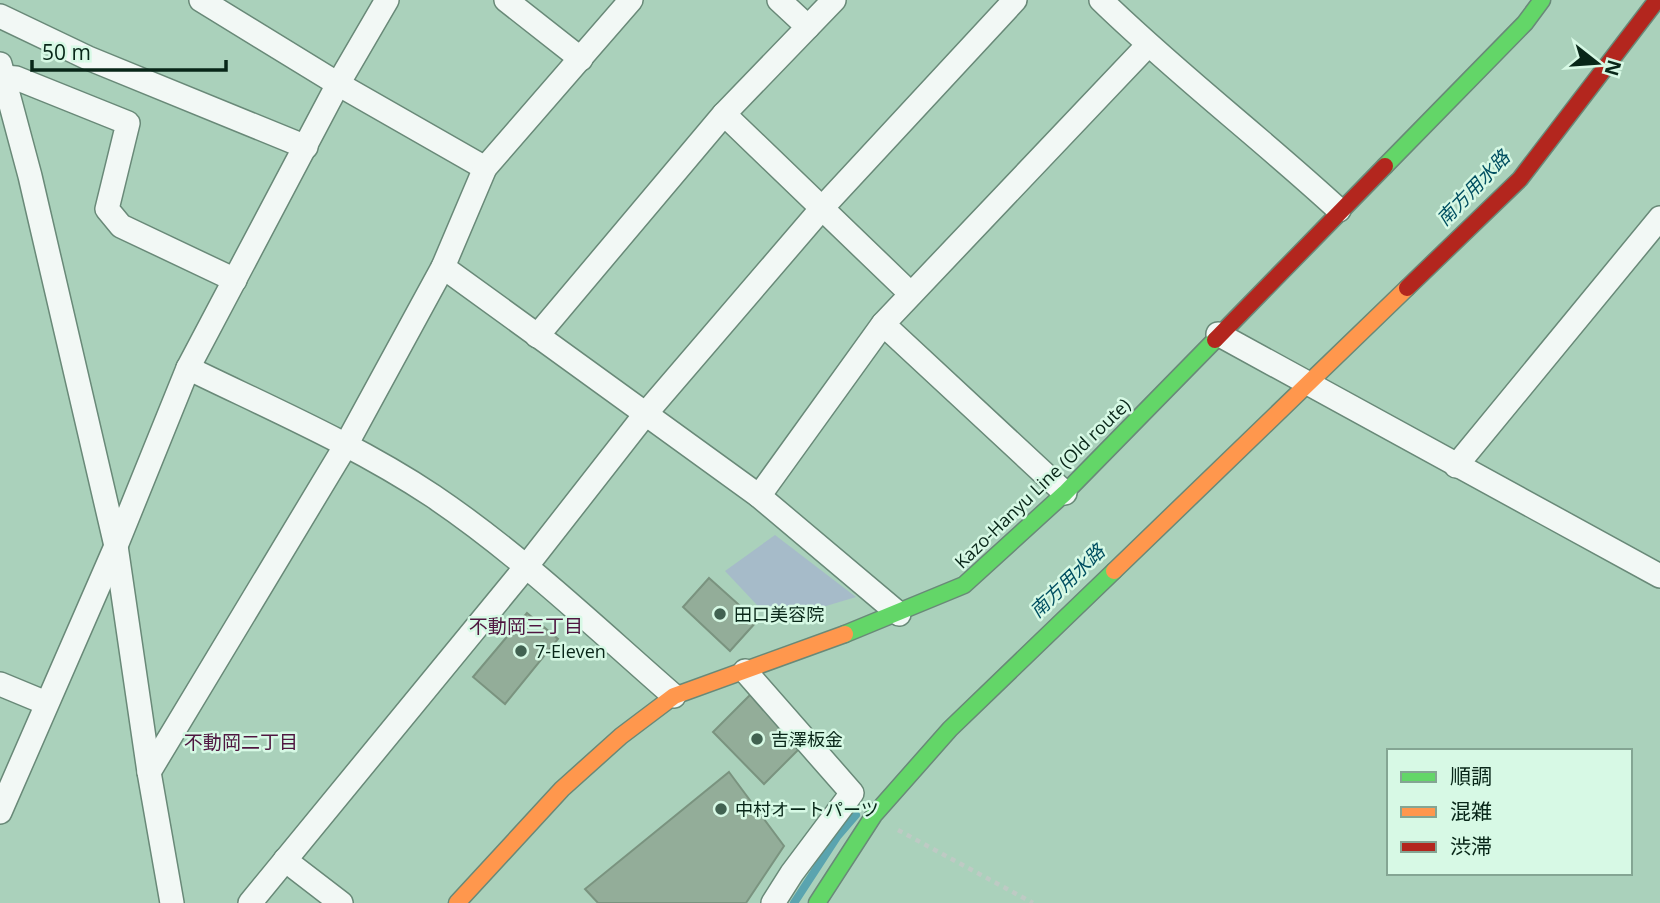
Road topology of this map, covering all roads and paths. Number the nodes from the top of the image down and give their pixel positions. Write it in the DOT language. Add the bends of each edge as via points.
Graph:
graph roads {
  1 [pos="387,0"];
  2 [pos="506,0"];
  3 [pos="631,0"];
  4 [pos="779,0"];
  5 [pos="834,0"];
  6 [pos="1015,0"];
  7 [pos="1101,0"];
  8 [pos="1542,0"];
  9 [pos="1657,0"];
  10 [pos="214,3"];
  11 [pos="0,16"];
  12 [pos="808,27"];
  13 [pos="1147,46"];
  14 [pos="581,59"];
  15 [pos="2,71"];
  16 [pos="338,84"];
  17 [pos="724,114"];
  18 [pos="306,147"];
  19 [pos="485,168"];
  20 [pos="823,207"];
  21 [pos="1339,210"];
  22 [pos="1660,218"];
  23 [pos="443,267"];
  24 [pos="235,279"];
  25 [pos="911,294"];
  26 [pos="883,324"];
  27 [pos="1218,334"];
  28 [pos="537,336"];
  29 [pos="188,368"];
  30 [pos="1302,380"];
  31 [pos="647,412"];
  32 [pos="346,445"];
  33 [pos="1456,466"];
  34 [pos="1065,493"];
  35 [pos="759,496"];
  36 [pos="116,546"];
  37 [pos="525,568"];
  38 [pos="1660,576"];
  39 [pos="899,614"];
  40 [pos="745,671"];
  41 [pos="0,684"];
  42 [pos="674,696"];
  43 [pos="46,703"];
  44 [pos="149,772"];
  45 [pos="0,812"];
  46 [pos="874,816"];
  47 [pos="285,860"];
  48 [pos="173,903"];
  49 [pos="250,903"];
  50 [pos="341,903"];
  51 [pos="457,903"];
  52 [pos="773,903"];
  53 [pos="817,903"];
  54 [pos="1033,903"];
  1 -- 16 [label="street"];
  2 -- 14 [label="street"];
  3 -- 14 [label="street"];
  4 -- 12 [label="street"];
  5 -- 12 [label="street"];
  6 -- 20 [label="street"];
  7 -- 13 [label="street"];
  8 -- 21 [label="street, Kazo-Hanyu Line (Old route)" via="1525,23"];
  9 -- 30 [label="street" via="1520,179"];
  10 -- 16 [label="street"];
  11 -- 18 [label="street" via="88,58"];
  12 -- 17 [label="street"];
  13 -- 21 [label="street"];
  13 -- 25 [label="street"];
  14 -- 19 [label="street"];
  15 -- 24 [label="street" via="128,123 107,209 121,226"];
  15 -- 36 [label="street"];
  16 -- 18 [label="street"];
  16 -- 19 [label="street"];
  17 -- 20 [label="street"];
  17 -- 28 [label="street"];
  18 -- 24 [label="street"];
  19 -- 23 [label="street"];
  20 -- 25 [label="street"];
  20 -- 31 [label="street"];
  21 -- 27 [label="street, Kazo-Hanyu Line (Old route)"];
  22 -- 33 [label="street"];
  23 -- 28 [label="street"];
  23 -- 32 [label="street"];
  24 -- 29 [label="street"];
  25 -- 26 [label="street"];
  26 -- 34 [label="street"];
  26 -- 35 [label="street"];
  27 -- 30 [label="street"];
  27 -- 34 [label="street, Kazo-Hanyu Line (Old route)"];
  28 -- 31 [label="street"];
  29 -- 32 [label="street"];
  29 -- 36 [label="street"];
  30 -- 33 [label="street"];
  30 -- 46 [label="street" via="950,729"];
  31 -- 35 [label="street"];
  31 -- 37 [label="street"];
  32 -- 37 [label="street" via="433,496"];
  32 -- 44 [label="street"];
  33 -- 38 [label="street"];
  34 -- 39 [label="street, Kazo-Hanyu Line (Old route)" via="964,584"];
  35 -- 39 [label="street"];
  36 -- 43 [label="street"];
  36 -- 44 [label="street"];
  37 -- 42 [label="street"];
  37 -- 47 [label="street"];
  39 -- 40 [label="street, Kazo-Hanyu Line (Old route)"];
  40 -- 42 [label="street, Kazo-Hanyu Line (Old route)"];
  40 -- 52 [label="street" via="852,793"];
  41 -- 43 [label="street"];
  42 -- 51 [label="street, Kazo-Hanyu Line (Old route)" via="562,789"];
  43 -- 45 [label="street"];
  44 -- 48 [label="street"];
  46 -- 53 [label="street"];
  46 -- 54 [label="path"];
  47 -- 49 [label="street"];
  47 -- 50 [label="street"];
}
